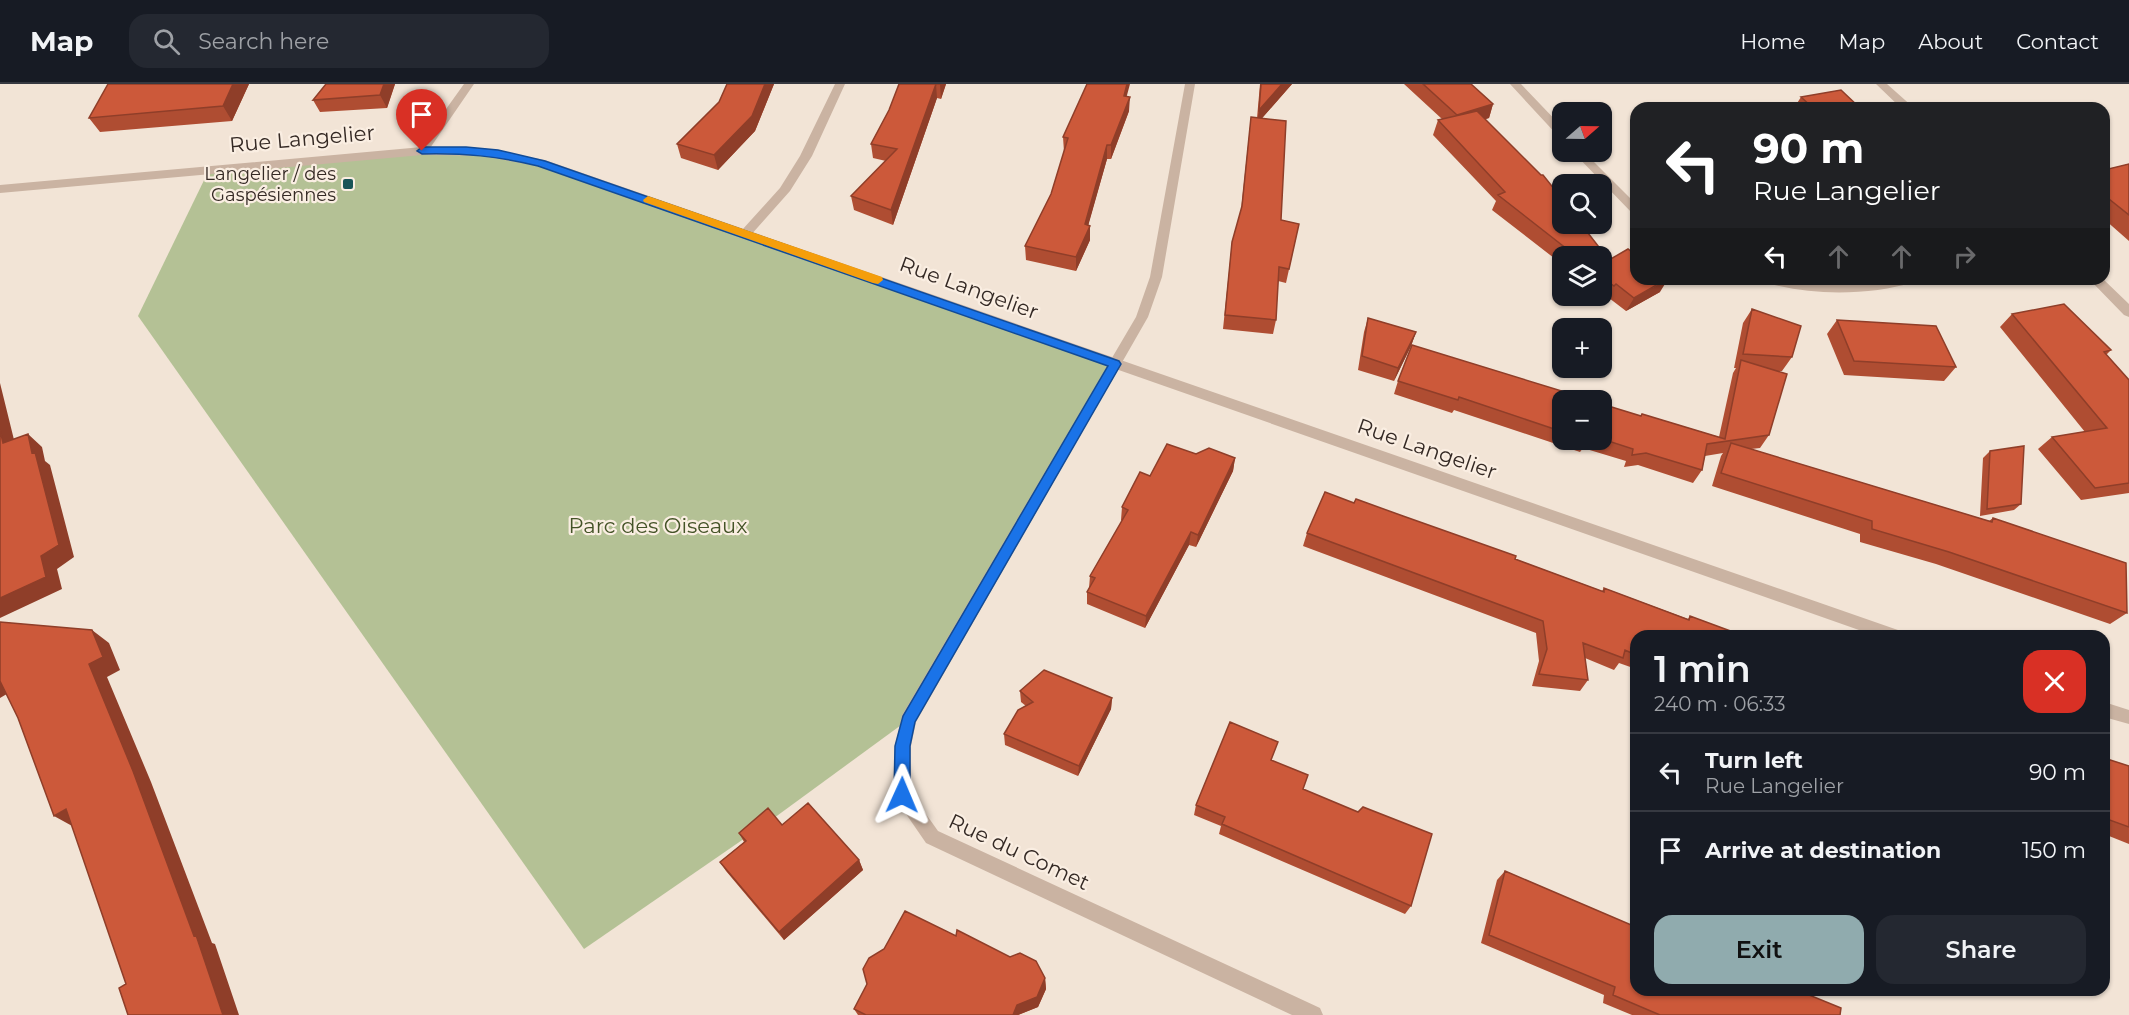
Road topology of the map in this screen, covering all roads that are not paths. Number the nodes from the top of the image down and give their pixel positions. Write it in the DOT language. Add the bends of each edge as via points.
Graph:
graph roads {
  1 [pos="469,84"];
  2 [pos="840,84"];
  3 [pos="1190,84"];
  4 [pos="1515,84"];
  5 [pos="1881,84"];
  6 [pos="1901,102"];
  7 [pos="1552,123"];
  8 [pos="422,151"];
  9 [pos="1588,162"];
  10 [pos="0,189"];
  11 [pos="1630,204"];
  12 [pos="746,233"];
  13 [pos="1791,285"];
  14 [pos="1869,285"];
  15 [pos="2101,285"];
  16 [pos="2129,312"];
  17 [pos="1115,364"];
  18 [pos="1878,630"];
  19 [pos="2110,711"];
  20 [pos="2129,717"];
  21 [pos="1313,1015"];
  1 -- 8 [label="street"];
  2 -- 12 [label="street" via="806,156 784,191"];
  3 -- 17 [label="street, Rue du Comet" via="1156,278 1142,317"];
  4 -- 7 [label="street"];
  5 -- 6 [label="street"];
  8 -- 10 [label="street, Rue Langelier"];
  8 -- 12 [label="street, Rue Langelier" via="498,153 541,163"];
  9 -- 11 [label="street"];
  12 -- 17 [label="street, Rue Langelier"];
  13 -- 14 [label="street"];
  15 -- 16 [label="street"];
  17 -- 18 [label="street, Rue Langelier"];
  17 -- 21 [label="street, Rue du Comet" via="908,720 902,795 932,837"];
  19 -- 20 [label="street"];
}
